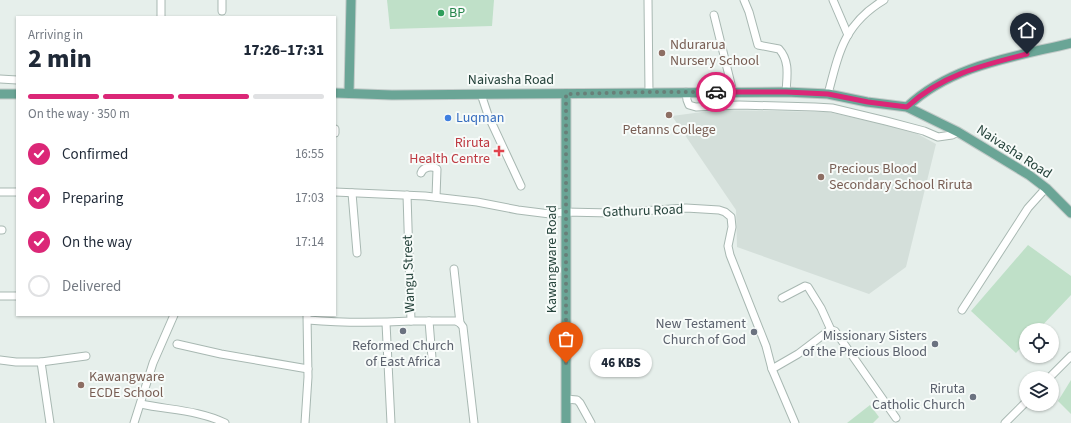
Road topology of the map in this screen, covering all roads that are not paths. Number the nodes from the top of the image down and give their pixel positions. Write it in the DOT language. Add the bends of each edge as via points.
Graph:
graph roads {
  1 [pos="161,0"];
  2 [pos="222,0"];
  3 [pos="351,0"];
  4 [pos="648,0"];
  5 [pos="744,0"];
  6 [pos="832,0"];
  7 [pos="884,0"];
  8 [pos="222,11"];
  9 [pos="714,15"];
  10 [pos="161,16"];
  11 [pos="848,35"];
  12 [pos="1071,43"];
  13 [pos="0,79"];
  14 [pos="16,80"];
  15 [pos="649,92"];
  16 [pos="686,92"];
  17 [pos="735,92"];
  18 [pos="786,92"];
  19 [pos="336,93"];
  20 [pos="349,93"];
  21 [pos="0,94"];
  22 [pos="16,94"];
  23 [pos="481,94"];
  24 [pos="566,94"];
  25 [pos="828,94"];
  26 [pos="739,105"];
  27 [pos="907,107"];
  28 [pos="958,132"];
  29 [pos="421,173"];
  30 [pos="521,186"];
  31 [pos="1046,188"];
  32 [pos="0,192"];
  33 [pos="16,192"];
  34 [pos="336,192"];
  35 [pos="352,193"];
  36 [pos="407,195"];
  37 [pos="436,197"];
  38 [pos="565,212"];
  39 [pos="1071,213"];
  40 [pos="358,253"];
  41 [pos="454,269"];
  42 [pos="0,296"];
  43 [pos="16,296"];
  44 [pos="782,298"];
  45 [pos="962,310"];
  46 [pos="174,316"];
  47 [pos="307,318"];
  48 [pos="411,321"];
  49 [pos="429,321"];
  50 [pos="386,323"];
  51 [pos="460,323"];
  52 [pos="831,330"];
  53 [pos="177,344"];
  54 [pos="86,356"];
  55 [pos="1071,356"];
  56 [pos="432,358"];
  57 [pos="0,360"];
  58 [pos="41,362"];
  59 [pos="308,368"];
  60 [pos="772,369"];
  61 [pos="1056,371"];
  62 [pos="566,399"];
  63 [pos="141,404"];
  64 [pos="1019,409"];
  65 [pos="896,418"];
  66 [pos="793,422"];
  67 [pos="50,423"];
  68 [pos="134,423"];
  69 [pos="225,423"];
  70 [pos="305,423"];
  71 [pos="391,423"];
  72 [pos="474,423"];
  73 [pos="566,423"];
  74 [pos="591,423"];
  75 [pos="1005,423"];
  1 -- 10 [label="street"];
  2 -- 8 [label="street"];
  3 -- 20 [label="main road"];
  4 -- 15 [label="street"];
  5 -- 18 [label="street" via="758,44 779,49 786,61"];
  6 -- 11 [label="street"];
  7 -- 11 [label="street" via="859,18"];
  9 -- 17 [label="street"];
  11 -- 25 [label="street" via="840,50"];
  12 -- 27 [label="main road" via="984,64 955,75 926,90"];
  13 -- 14 [label="street"];
  15 -- 16 [label="main road, Naivasha Road"];
  15 -- 24 [label="main road, Naivasha Road"];
  16 -- 17 [label="main road, Naivasha Road"];
  16 -- 26 [label="street, Naivasha Road" via="689,105 696,107"];
  17 -- 18 [label="main road, Naivasha Road"];
  17 -- 26 [label="street"];
  18 -- 25 [label="main road, Naivasha Road"];
  19 -- 20 [label="main road, Naivasha Road"];
  20 -- 23 [label="main road, Naivasha Road"];
  21 -- 22 [label="main road"];
  23 -- 24 [label="main road, Naivasha Road"];
  23 -- 30 [label="street"];
  24 -- 38 [label="main road, Kawangware Road"];
  25 -- 27 [label="main road, Naivasha Road"];
  26 -- 28 [label="street, Naivasha Road" via="832,108 924,131 938,137"];
  27 -- 28 [label="main road, Naivasha Road"];
  28 -- 31 [label="main road, Naivasha Road"];
  29 -- 37 [label="street" via="426,167 437,169"];
  31 -- 39 [label="main road, Naivasha Road"];
  31 -- 45 [label="street" via="1028,208"];
  32 -- 33 [label="street"];
  34 -- 35 [label="street, Gathuru Road"];
  35 -- 36 [label="street, Gathuru Road"];
  35 -- 40 [label="street"];
  36 -- 37 [label="street, Gathuru Road"];
  36 -- 48 [label="street, Wangu Street"];
  37 -- 38 [label="street, Gathuru Road" via="550,214"];
  38 -- 60 [label="street, Gathuru Road" via="611,213 686,208 725,212 730,217 732,227 728,246 730,255 766,346"];
  38 -- 62 [label="main road, Kawangware Road"];
  41 -- 51 [label="street"];
  42 -- 43 [label="street"];
  44 -- 52 [label="street" via="805,286 808,287"];
  46 -- 63 [label="street" via="153,362"];
  47 -- 50 [label="street" via="352,323"];
  47 -- 59 [label="street"];
  48 -- 49 [label="street, Wangu Street"];
  48 -- 50 [label="street"];
  49 -- 51 [label="street, Wangu Street"];
  49 -- 56 [label="street"];
  50 -- 71 [label="street"];
  51 -- 72 [label="street" via="465,333"];
  52 -- 60 [label="street"];
  52 -- 65 [label="street" via="835,331"];
  53 -- 59 [label="street"];
  54 -- 58 [label="street"];
  55 -- 61 [label="street"];
  57 -- 58 [label="street"];
  58 -- 67 [label="street"];
  59 -- 70 [label="street"];
  60 -- 66 [label="street, Gathuru Road"];
  62 -- 73 [label="main road, Kawangware Road"];
  62 -- 74 [label="street" via="577,400"];
  63 -- 68 [label="street"];
  63 -- 69 [label="street" via="204,415"];
  64 -- 75 [label="street"];
}
